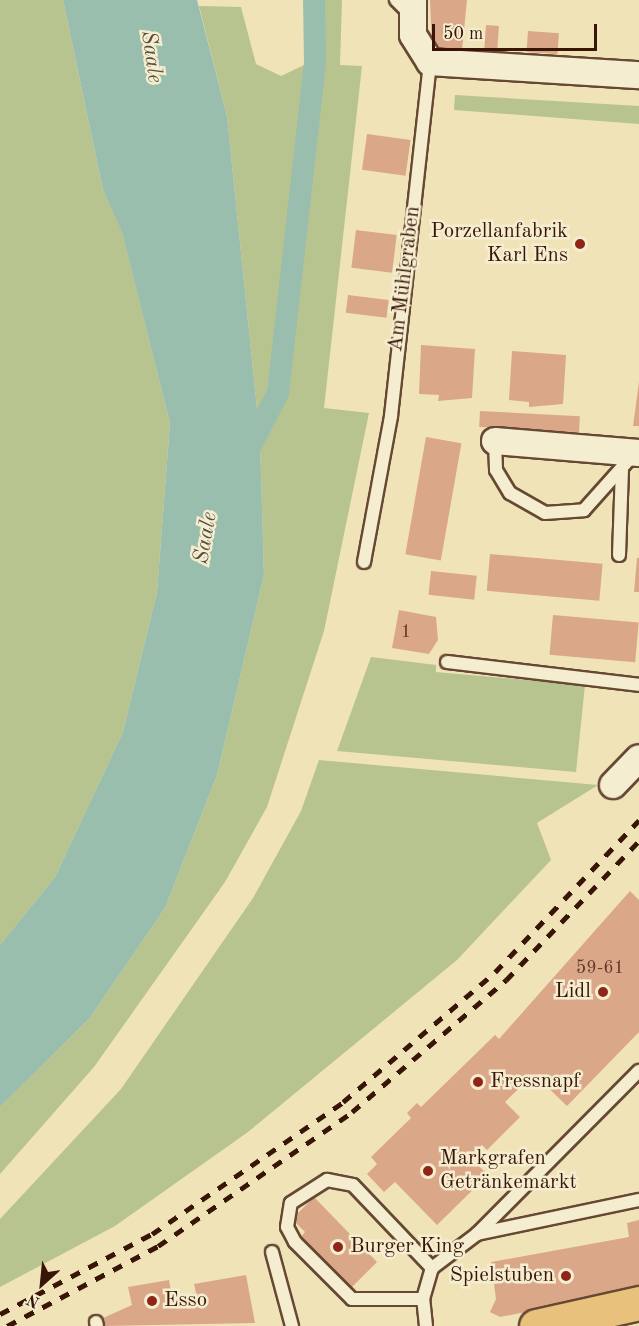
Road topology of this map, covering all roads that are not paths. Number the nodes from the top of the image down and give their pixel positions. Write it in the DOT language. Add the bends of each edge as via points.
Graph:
graph roads {
  1 [pos="407,5"];
  2 [pos="430,62"];
  3 [pos="639,75"];
  4 [pos="495,441"];
  5 [pos="632,458"];
  6 [pos="619,555"];
  7 [pos="364,562"];
  8 [pos="447,662"];
  9 [pos="639,685"];
  10 [pos="639,758"];
  11 [pos="613,785"];
  12 [pos="639,1071"];
  13 [pos="639,1200"];
  14 [pos="477,1234"];
  15 [pos="272,1252"];
  16 [pos="432,1268"];
  17 [pos="423,1299"];
  18 [pos="639,1303"];
  19 [pos="292,1326"];
  20 [pos="426,1326"];
  21 [pos="536,1326"];
  1 -- 2 [label="street" via="413,35"];
  2 -- 3 [label="street"];
  2 -- 7 [label="lane, Am Mühlgraben" via="391,416"];
  4 -- 5 [label="street"];
  4 -- 5 [label="lane" via="496,470 510,493 545,513 584,510"];
  5 -- 6 [label="lane"];
  8 -- 9 [label="lane"];
  10 -- 11 [label="street"];
  12 -- 14 [label="lane"];
  13 -- 14 [label="lane"];
  14 -- 16 [label="lane"];
  15 -- 19 [label="lane"];
  16 -- 17 [label="lane"];
  16 -- 17 [label="lane" via="353,1185 327,1180 299,1194 287,1214 295,1242 337,1288 359,1303"];
  17 -- 20 [label="lane"];
  18 -- 21 [label="main road"];
}
